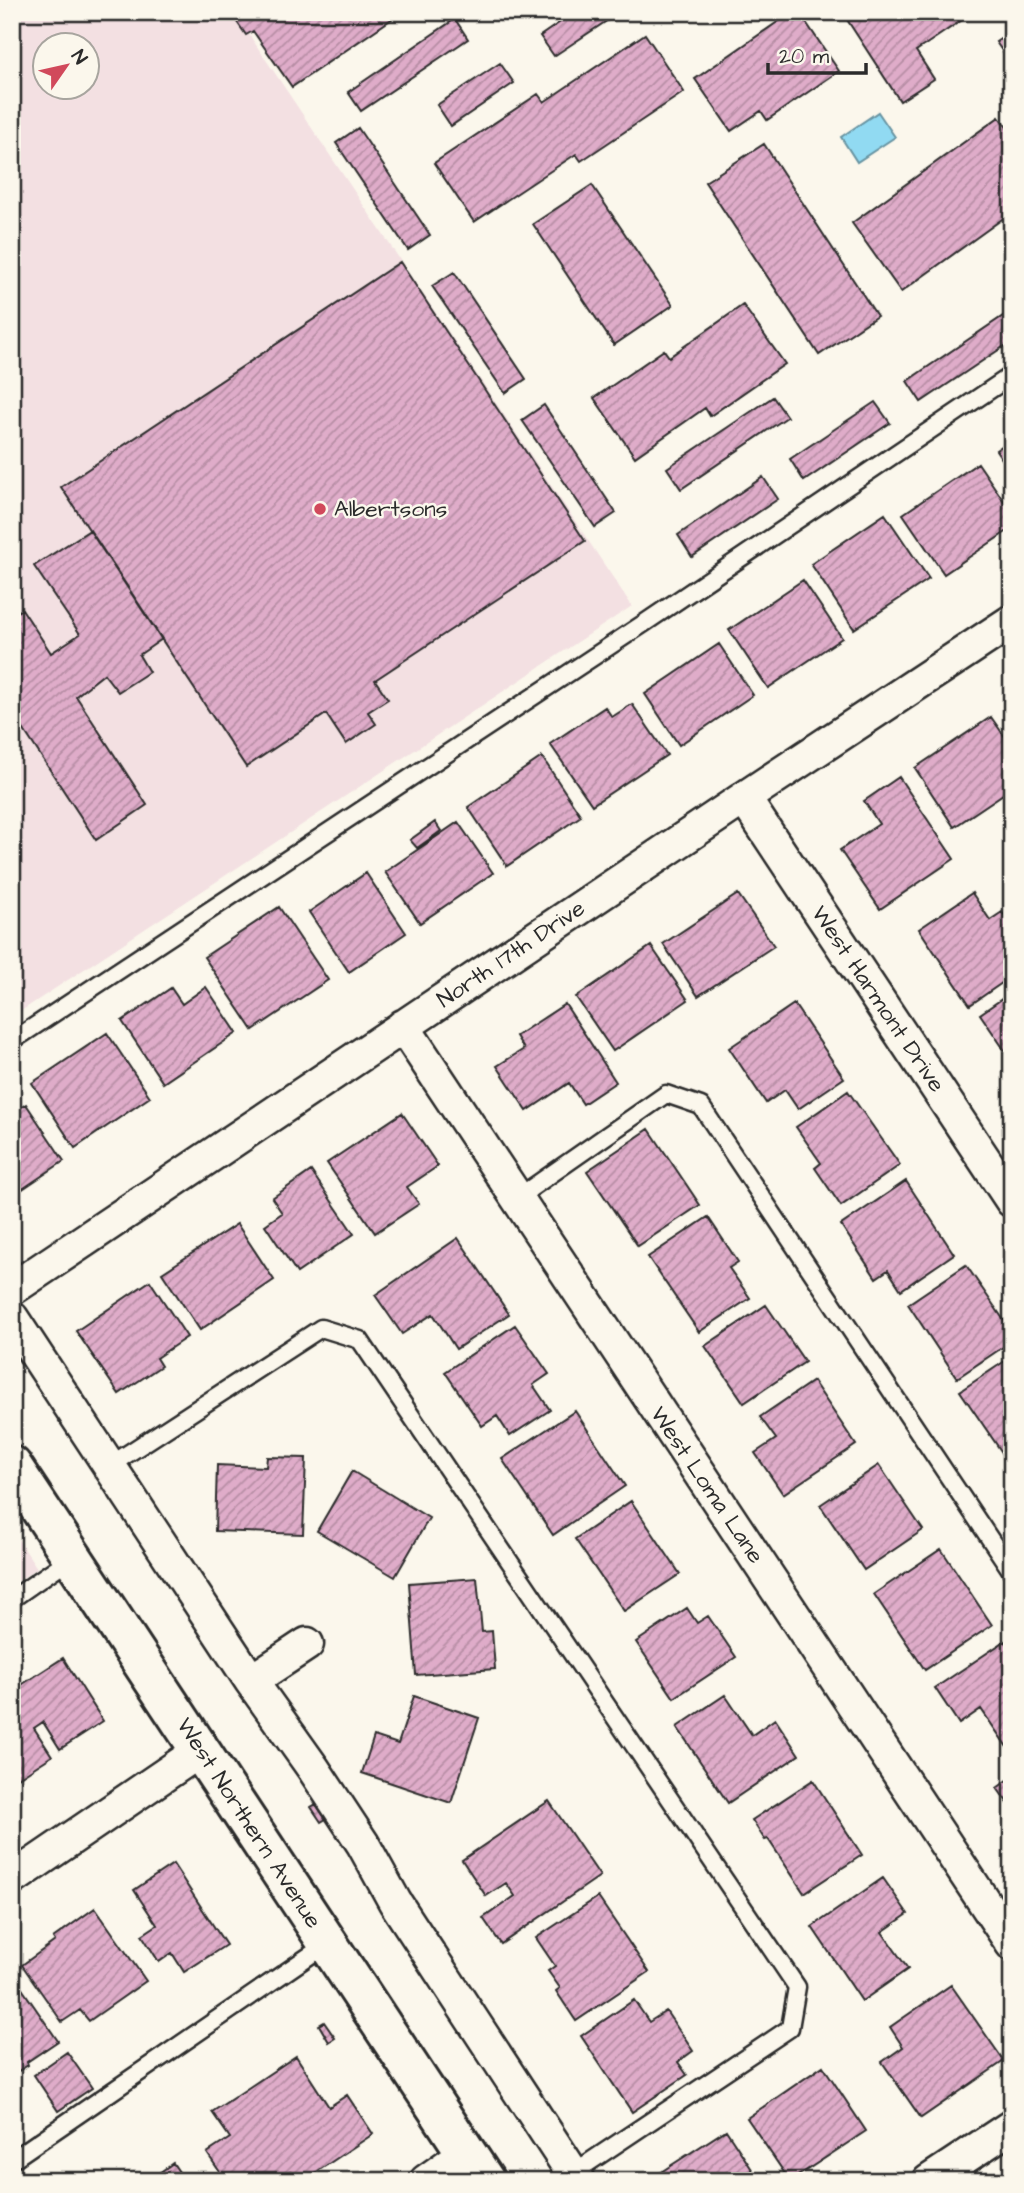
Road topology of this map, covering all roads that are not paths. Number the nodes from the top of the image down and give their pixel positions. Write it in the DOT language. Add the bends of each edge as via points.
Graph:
graph roads {
  1 [pos="1012,375"];
  2 [pos="1012,621"];
  3 [pos="744,797"];
  4 [pos="403,1026"];
  5 [pos="12,1041"];
  6 [pos="517,1198"];
  7 [pos="1012,1201"];
  8 [pos="12,1289"];
  9 [pos="12,1318"];
  10 [pos="12,1466"];
  11 [pos="109,1466"];
  12 [pos="72,1557"];
  13 [pos="1012,1572"];
  14 [pos="12,1598"];
  15 [pos="307,1644"];
  16 [pos="251,1681"];
  17 [pos="201,1750"];
  18 [pos="12,1879"];
  19 [pos="328,1943"];
  20 [pos="1012,1944"];
  21 [pos="1012,2126"];
  22 [pos="12,2160"];
  23 [pos="476,2166"];
  24 [pos="576,2177"];
  25 [pos="426,2181"];
  26 [pos="929,2181"];
  1 -- 5 [label="lane"];
  2 -- 3 [label="street, North 17th Drive"];
  3 -- 4 [label="street, North 17th Drive"];
  3 -- 7 [label="street, West Harmont Drive"];
  4 -- 6 [label="street, West Loma Lane"];
  4 -- 8 [label="street, North 17th Drive"];
  6 -- 13 [label="lane" via="666,1094 701,1106"];
  6 -- 20 [label="street, West Loma Lane"];
  9 -- 11 [label="street"];
  10 -- 12 [label="main road, West Northern Avenue"];
  11 -- 16 [label="street"];
  11 -- 24 [label="lane" via="321,1328 360,1340 797,1987 790,2028"];
  12 -- 14 [label="lane"];
  12 -- 17 [label="main road, West Northern Avenue"];
  15 -- 16 [label="street"];
  16 -- 24 [label="street" via="363,1844"];
  17 -- 18 [label="street"];
  17 -- 19 [label="main road, West Northern Avenue"];
  19 -- 22 [label="lane"];
  19 -- 23 [label="main road, West Northern Avenue"];
  21 -- 26 [label="street"];
  23 -- 25 [label="street"];
}
